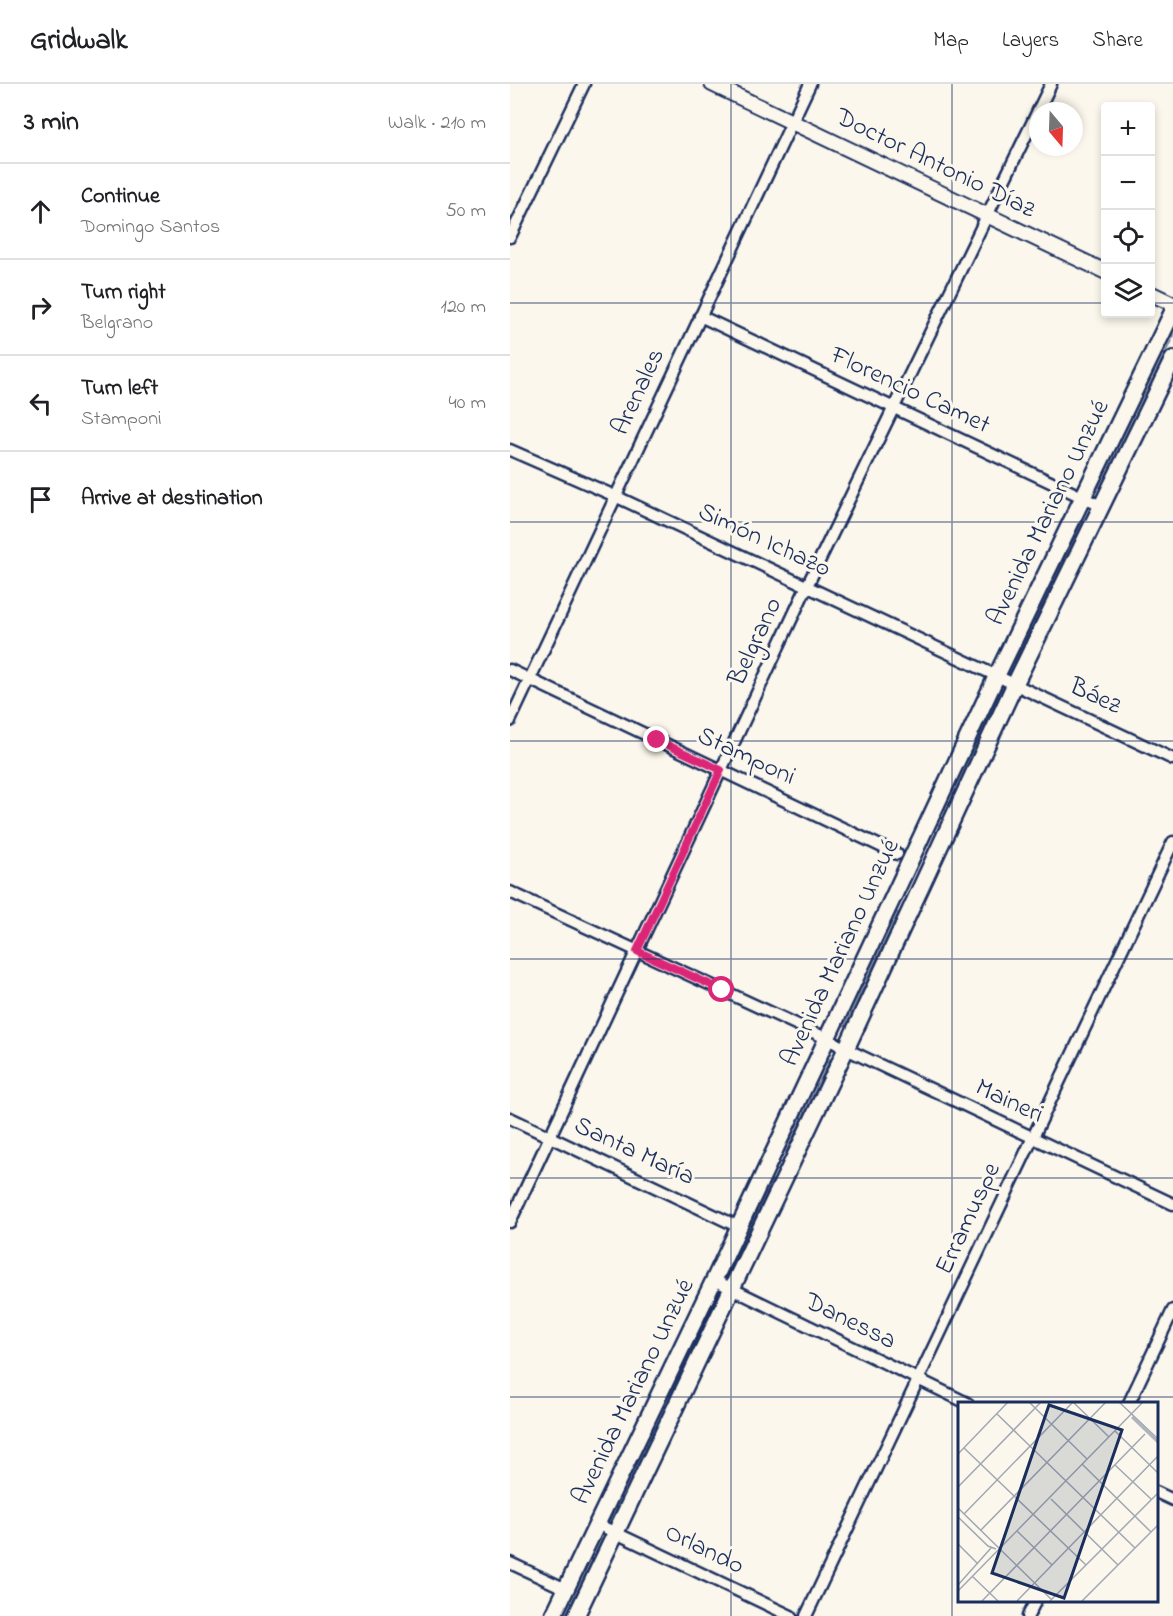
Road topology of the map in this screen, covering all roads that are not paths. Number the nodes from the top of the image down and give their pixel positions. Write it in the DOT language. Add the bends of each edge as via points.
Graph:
graph roads {
  1 [pos="584,84"];
  2 [pos="712,84"];
  3 [pos="810,84"];
  4 [pos="1051,84"];
  5 [pos="792,122"];
  6 [pos="988,216"];
  7 [pos="510,237"];
  8 [pos="1101,270"];
  9 [pos="1155,295"];
  10 [pos="1173,304"];
  11 [pos="1173,311"];
  12 [pos="700,316"];
  13 [pos="1173,359"];
  14 [pos="894,409"];
  15 [pos="510,450"];
  16 [pos="615,496"];
  17 [pos="1083,498"];
  18 [pos="1101,506"];
  19 [pos="807,586"];
  20 [pos="510,670"];
  21 [pos="997,675"];
  22 [pos="530,679"];
  23 [pos="1015,684"];
  24 [pos="510,721"];
  25 [pos="1173,759"];
  26 [pos="721,770"];
  27 [pos="926,829"];
  28 [pos="944,838"];
  29 [pos="1173,842"];
  30 [pos="897,854"];
  31 [pos="510,892"];
  32 [pos="894,896"];
  33 [pos="913,904"];
  34 [pos="637,951"];
  35 [pos="828,1039"];
  36 [pos="846,1049"];
  37 [pos="510,1119"];
  38 [pos="550,1137"];
  39 [pos="1032,1138"];
  40 [pos="769,1163"];
  41 [pos="789,1170"];
  42 [pos="1173,1204"];
  43 [pos="510,1222"];
  44 [pos="739,1227"];
  45 [pos="714,1280"];
  46 [pos="732,1290"];
  47 [pos="1173,1310"];
  48 [pos="918,1380"];
  49 [pos="965,1402"];
  50 [pos="1129,1402"];
  51 [pos="1158,1493"];
  52 [pos="1173,1500"];
  53 [pos="597,1524"];
  54 [pos="616,1533"];
  55 [pos="510,1563"];
  56 [pos="566,1589"];
  57 [pos="1035,1601"];
  58 [pos="553,1616"];
  59 [pos="576,1616"];
  60 [pos="791,1616"];
  61 [pos="806,1616"];
  62 [pos="1028,1616"];
  1 -- 7 [label="street"];
  2 -- 5 [label="street, Doctor Antonio Díaz"];
  3 -- 5 [label="street, Arenales"];
  4 -- 6 [label="street, Belgrano"];
  5 -- 6 [label="street, Doctor Antonio Díaz"];
  5 -- 12 [label="street, Arenales"];
  6 -- 8 [label="street, Doctor Antonio Díaz"];
  6 -- 14 [label="street, Belgrano"];
  9 -- 10 [label="street"];
  11 -- 17 [label="main road, Avenida Mariano Unzué"];
  12 -- 14 [label="street, Florencio Camet"];
  12 -- 16 [label="street, Arenales"];
  13 -- 18 [label="main road, Avenida Mariano Unzué"];
  14 -- 17 [label="street, Florencio Camet"];
  14 -- 19 [label="street, Belgrano"];
  15 -- 16 [label="street, Simón Ichazo"];
  16 -- 19 [label="street, Simón Ichazo"];
  16 -- 22 [label="street, Arenales"];
  17 -- 18 [label="street, Florencio Camet"];
  17 -- 21 [label="main road, Avenida Mariano Unzué"];
  18 -- 23 [label="main road, Avenida Mariano Unzué"];
  19 -- 21 [label="street, Simón Ichazo"];
  19 -- 26 [label="street, Belgrano"];
  20 -- 22 [label="street, Stamponi"];
  21 -- 23 [label="street, Báez"];
  21 -- 27 [label="main road, Avenida Mariano Unzué"];
  22 -- 24 [label="street, Arenales"];
  22 -- 26 [label="street, Stamponi"];
  23 -- 25 [label="street, Báez"];
  23 -- 28 [label="main road, Avenida Mariano Unzué"];
  26 -- 30 [label="street, Stamponi"];
  26 -- 34 [label="street, Belgrano"];
  27 -- 28 [label="main road"];
  27 -- 32 [label="main road, Avenida Mariano Unzué"];
  28 -- 33 [label="main road, Avenida Mariano Unzué"];
  29 -- 39 [label="street, Erramuspe"];
  31 -- 34 [label="street, Maineri"];
  32 -- 33 [label="main road"];
  32 -- 35 [label="main road, Avenida Mariano Unzué"];
  33 -- 36 [label="main road, Avenida Mariano Unzué"];
  34 -- 35 [label="street, Maineri"];
  34 -- 38 [label="street, Belgrano"];
  35 -- 36 [label="street, Maineri"];
  35 -- 40 [label="main road, Avenida Mariano Unzué"];
  36 -- 39 [label="street, Maineri"];
  36 -- 41 [label="main road, Avenida Mariano Unzué"];
  37 -- 38 [label="street, Santa María"];
  38 -- 43 [label="street, Belgrano"];
  38 -- 44 [label="street, Santa María"];
  39 -- 42 [label="street, Maineri"];
  39 -- 48 [label="street, Erramuspe"];
  40 -- 41 [label="main road"];
  40 -- 44 [label="main road, Avenida Mariano Unzué"];
  41 -- 46 [label="main road, Avenida Mariano Unzué"];
  44 -- 45 [label="main road, Avenida Mariano Unzué"];
  45 -- 46 [label="street, Danessa"];
  45 -- 53 [label="main road, Avenida Mariano Unzué"];
  46 -- 48 [label="street, Danessa"];
  46 -- 54 [label="main road, Avenida Mariano Unzué"];
  47 -- 50 [label="street"];
  48 -- 49 [label="street, Danessa"];
  48 -- 61 [label="street, Erramuspe"];
  51 -- 52 [label="street"];
  53 -- 54 [label="street, Orlando"];
  53 -- 56 [label="main road, Avenida Mariano Unzué"];
  54 -- 59 [label="main road, Avenida Mariano Unzué"];
  54 -- 60 [label="street, Orlando"];
  55 -- 56 [label="street"];
  56 -- 58 [label="main road, Avenida Mariano Unzué"];
  57 -- 62 [label="street"];
}
